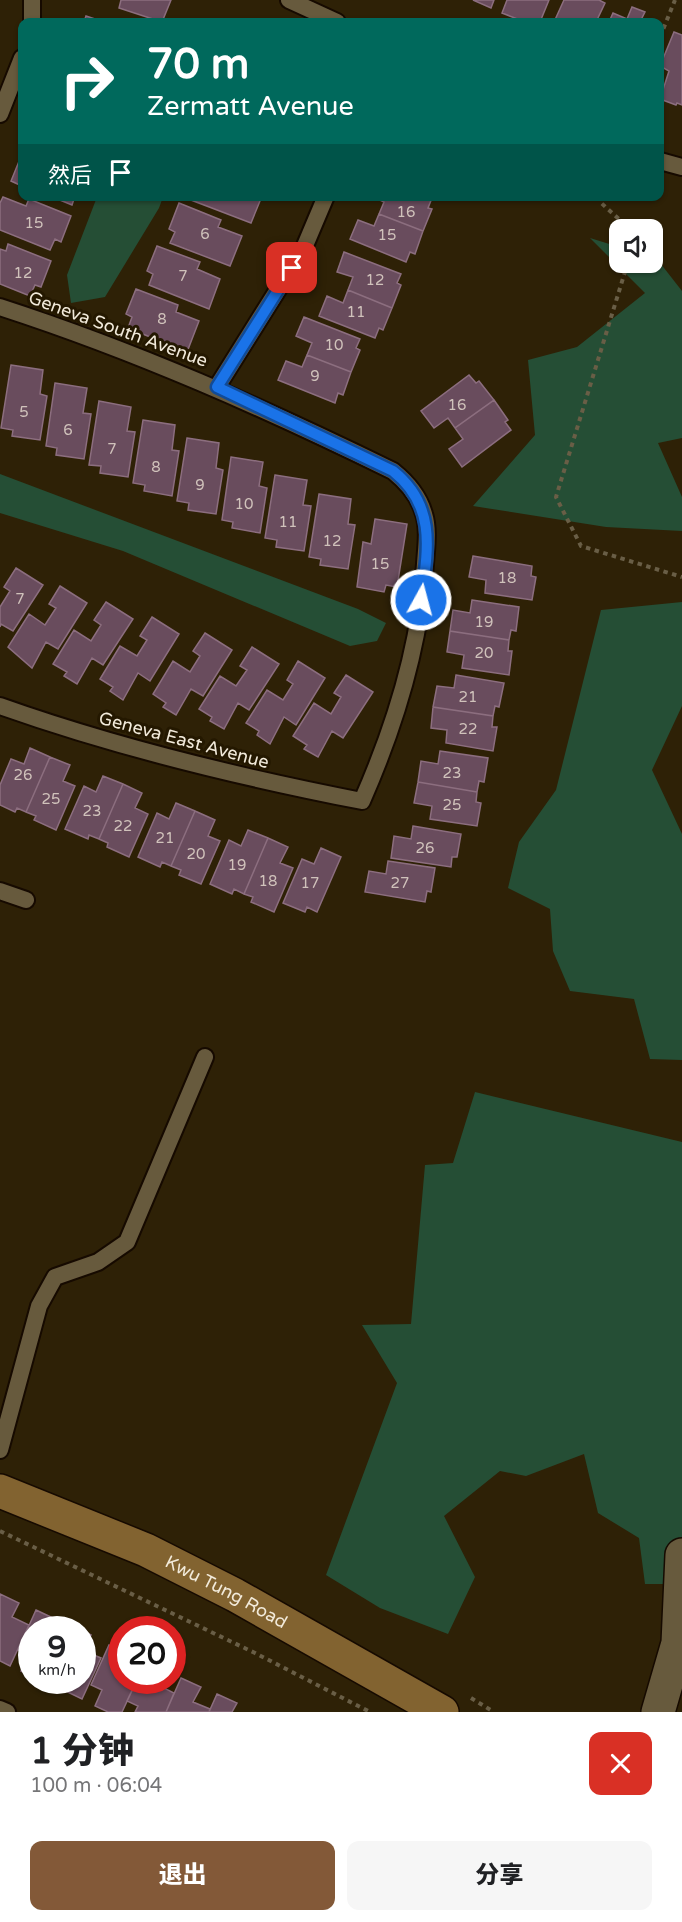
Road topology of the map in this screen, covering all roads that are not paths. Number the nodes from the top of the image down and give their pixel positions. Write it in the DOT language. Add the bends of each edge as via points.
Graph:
graph roads {
  1 [pos="32,0"];
  2 [pos="289,0"];
  3 [pos="32,18"];
  4 [pos="328,18"];
  5 [pos="18,68"];
  6 [pos="0,114"];
  7 [pos="664,162"];
  8 [pos="682,166"];
  9 [pos="324,201"];
  10 [pos="0,307"];
  11 [pos="217,387"];
  12 [pos="0,706"];
  13 [pos="362,801"];
  14 [pos="0,891"];
  15 [pos="26,900"];
  16 [pos="205,1057"];
  17 [pos="0,1450"];
  18 [pos="0,1491"];
  19 [pos="682,1555"];
  20 [pos="0,1709"];
  21 [pos="7,1712"];
  22 [pos="442,1712"];
  23 [pos="658,1712"];
  1 -- 3 [label="lane"];
  2 -- 4 [label="lane"];
  5 -- 6 [label="lane"];
  7 -- 8 [label="lane"];
  9 -- 11 [label="lane" via="304,248"];
  10 -- 11 [label="lane, Geneva South Avenue"];
  11 -- 13 [label="lane, Geneva South Avenue" via="393,471 413,491 423,510 427,531 424,577 413,646 396,714"];
  12 -- 13 [label="lane, Geneva East Avenue" via="154,756"];
  14 -- 15 [label="lane"];
  16 -- 17 [label="lane" via="127,1242 98,1262 55,1278 39,1306"];
  18 -- 22 [label="street, Kwu Tung Road" via="156,1555"];
  19 -- 23 [label="street" via="678,1642"];
  20 -- 21 [label="lane"];
}
